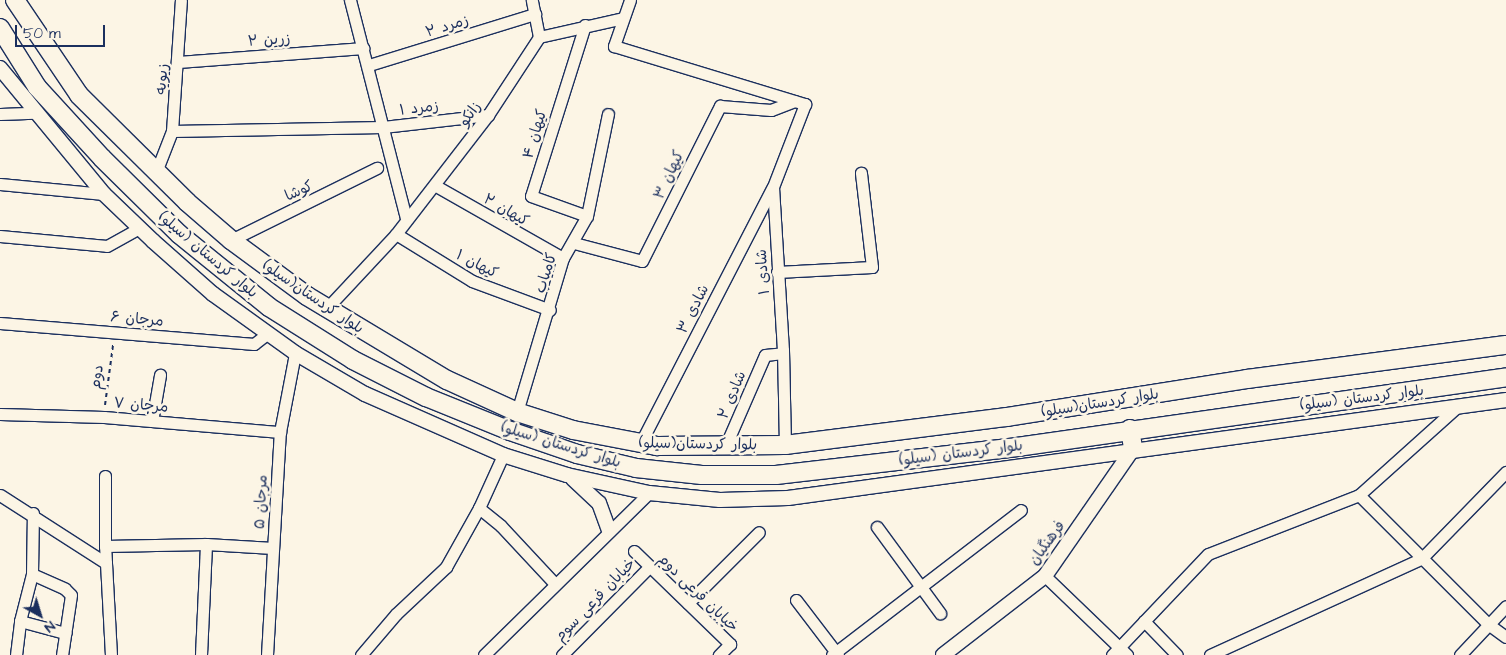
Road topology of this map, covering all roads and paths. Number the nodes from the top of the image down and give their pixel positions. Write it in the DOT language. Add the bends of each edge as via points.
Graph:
graph roads {
  1 [pos="16,0"];
  2 [pos="181,0"];
  3 [pos="350,0"];
  4 [pos="532,0"];
  5 [pos="630,0"];
  6 [pos="535,14"];
  7 [pos="623,18"];
  8 [pos="585,25"];
  9 [pos="0,28"];
  10 [pos="539,37"];
  11 [pos="363,48"];
  12 [pos="178,62"];
  13 [pos="369,65"];
  14 [pos="0,68"];
  15 [pos="799,102"];
  16 [pos="34,113"];
  17 [pos="0,114"];
  18 [pos="608,114"];
  19 [pos="488,115"];
  20 [pos="383,127"];
  21 [pos="172,131"];
  22 [pos="377,168"];
  23 [pos="156,172"];
  24 [pos="861,173"];
  25 [pos="0,184"];
  26 [pos="436,186"];
  27 [pos="773,187"];
  28 [pos="104,194"];
  29 [pos="586,216"];
  30 [pos="406,218"];
  31 [pos="139,228"];
  32 [pos="396,234"];
  33 [pos="0,236"];
  34 [pos="231,240"];
  35 [pos="574,243"];
  36 [pos="563,258"];
  37 [pos="777,272"];
  38 [pos="328,308"];
  39 [pos="550,310"];
  40 [pos="0,324"];
  41 [pos="268,333"];
  42 [pos="114,340"];
  43 [pos="1506,346"];
  44 [pos="295,353"];
  45 [pos="783,353"];
  46 [pos="160,375"];
  47 [pos="1506,377"];
  48 [pos="1505,402"];
  49 [pos="1456,408"];
  50 [pos="517,412"];
  51 [pos="0,414"];
  52 [pos="104,417"];
  53 [pos="1007,417"];
  54 [pos="152,421"];
  55 [pos="1130,430"];
  56 [pos="280,432"];
  57 [pos="640,444"];
  58 [pos="785,445"];
  59 [pos="725,447"];
  60 [pos="1017,447"];
  61 [pos="1133,449"];
  62 [pos="503,455"];
  63 [pos="1506,472"];
  64 [pos="106,476"];
  65 [pos="568,476"];
  66 [pos="648,493"];
  67 [pos="0,495"];
  68 [pos="1359,495"];
  69 [pos="479,508"];
  70 [pos="1021,510"];
  71 [pos="33,513"];
  72 [pos="877,527"];
  73 [pos="608,530"];
  74 [pos="760,532"];
  75 [pos="206,544"];
  76 [pos="105,546"];
  77 [pos="273,548"];
  78 [pos="634,551"];
  79 [pos="1420,559"];
  80 [pos="106,563"];
  81 [pos="649,566"];
  82 [pos="32,574"];
  83 [pos="1045,576"];
  84 [pos="556,584"];
  85 [pos="924,588"];
  86 [pos="796,600"];
  87 [pos="688,603"];
  88 [pos="1506,606"];
  89 [pos="940,613"];
  90 [pos="20,621"];
  91 [pos="1144,622"];
  92 [pos="1488,624"];
  93 [pos="65,633"];
  94 [pos="1506,637"];
  95 [pos="1120,653"];
  96 [pos="835,654"];
  97 [pos="16,655"];
  98 [pos="62,655"];
  99 [pos="111,655"];
  100 [pos="201,655"];
  101 [pos="268,655"];
  102 [pos="361,655"];
  103 [pos="484,655"];
  104 [pos="562,655"];
  105 [pos="719,655"];
  106 [pos="943,655"];
  107 [pos="1177,655"];
  108 [pos="1210,655"];
  109 [pos="1461,655"];
  1 -- 23 [label="main road, بلوار کردستان(سیلو)" via="79,95"];
  2 -- 12 [label="street, زیویه"];
  3 -- 11 [label="street"];
  4 -- 6 [label="street"];
  5 -- 7 [label="street"];
  6 -- 10 [label="street"];
  6 -- 13 [label="street, زمرد ۲"];
  7 -- 8 [label="street"];
  7 -- 15 [label="street" via="614,46"];
  8 -- 10 [label="street"];
  8 -- 29 [label="street, کیهان ۴" via="531,196"];
  9 -- 60 [label="main road, بلوار کردستان (سیلو)" via="37,87 102,158 179,234 269,307 353,360 426,397 493,424 611,462 702,475 776,475"];
  10 -- 19 [label="street, زانکو"];
  11 -- 12 [label="street, زرین ۲"];
  11 -- 13 [label="street"];
  12 -- 21 [label="street, زیویه"];
  13 -- 20 [label="street"];
  14 -- 16 [label="street"];
  15 -- 27 [label="street, شادی ۱"];
  15 -- 35 [label="street, کیهان ۳" via="771,110 720,106 642,261"];
  16 -- 17 [label="street"];
  16 -- 28 [label="street"];
  18 -- 29 [label="street, کامیاب"];
  19 -- 20 [label="street, زمرد ۱"];
  19 -- 26 [label="street, زانکو"];
  20 -- 21 [label="street, زمرد ۱"];
  20 -- 30 [label="street"];
  21 -- 23 [label="street, زیویه"];
  22 -- 34 [label="street, کوشا"];
  23 -- 34 [label="main road, بلوار کردستان(سیلو)"];
  24 -- 37 [label="street" via="872,267"];
  25 -- 28 [label="street"];
  26 -- 30 [label="street, زانکو"];
  26 -- 36 [label="street, کیهان ۲"];
  27 -- 37 [label="street, شادی ۱"];
  27 -- 57 [label="street, شادی ۳"];
  28 -- 31 [label="street"];
  29 -- 35 [label="street, کامیاب"];
  30 -- 32 [label="street, زانکو"];
  31 -- 33 [label="street" via="108,246"];
  31 -- 41 [label="street" via="213,294"];
  32 -- 38 [label="street, زانکو"];
  32 -- 39 [label="street, کیهان ۱" via="472,281"];
  34 -- 38 [label="main road, بلوار کردستان(سیلو)"];
  35 -- 36 [label="street, کامیاب"];
  36 -- 39 [label="street, کامیاب"];
  37 -- 45 [label="street, شادی ۱"];
  38 -- 50 [label="main road, بلوار کردستان(سیلو)" via="447,380"];
  39 -- 50 [label="street, کامیاب"];
  40 -- 41 [label="street, مرجان ۶" via="254,344"];
  41 -- 44 [label="street"];
  42 -- 52 [label="path, دوم"];
  43 -- 53 [label="main road, بلوار کردستان(سیلو)" via="1247,379"];
  44 -- 56 [label="street, مرجان ۵"];
  44 -- 62 [label="street" via="365,394"];
  45 -- 58 [label="street, شادی ۱"];
  45 -- 59 [label="street, شادی ۲" via="765,355"];
  46 -- 54 [label="street"];
  47 -- 55 [label="main road, بلوار کردستان (سیلو)"];
  48 -- 49 [label="street"];
  49 -- 61 [label="street"];
  49 -- 68 [label="street"];
  50 -- 57 [label="main road, بلوار کردستان(سیلو)" via="573,430"];
  51 -- 52 [label="street, مرجان ۷"];
  52 -- 54 [label="street, مرجان ۷"];
  53 -- 58 [label="main road, بلوار کردستان(سیلو)"];
  53 -- 60 [label="main road"];
  54 -- 56 [label="street, مرجان ۷"];
  55 -- 60 [label="main road, بلوار کردستان (سیلو)"];
  55 -- 61 [label="main road"];
  56 -- 77 [label="street, مرجان ۵"];
  57 -- 59 [label="main road, بلوار کردستان(سیلو)"];
  58 -- 59 [label="main road, بلوار کردستان(سیلو)"];
  61 -- 66 [label="street" via="788,498 720,500"];
  61 -- 83 [label="street, فرهنگیان"];
  62 -- 65 [label="street"];
  62 -- 69 [label="street"];
  63 -- 79 [label="street"];
  64 -- 76 [label="street"];
  65 -- 66 [label="street"];
  65 -- 73 [label="street" via="599,503"];
  66 -- 73 [label="street"];
  67 -- 71 [label="street"];
  68 -- 79 [label="street"];
  68 -- 91 [label="street" via="1208,554"];
  69 -- 84 [label="street" via="501,526"];
  69 -- 102 [label="street" via="446,567 396,614"];
  70 -- 85 [label="street"];
  71 -- 80 [label="street"];
  71 -- 82 [label="street"];
  72 -- 85 [label="street"];
  73 -- 84 [label="street"];
  74 -- 87 [label="street"];
  75 -- 76 [label="street"];
  75 -- 77 [label="street"];
  75 -- 100 [label="street"];
  76 -- 80 [label="street"];
  77 -- 101 [label="street, مرجان ۵"];
  78 -- 81 [label="street, خیابان فرعی دوم"];
  79 -- 92 [label="street"];
  79 -- 108 [label="street"];
  80 -- 99 [label="street"];
  81 -- 87 [label="street, خیابان فرعی دوم"];
  81 -- 104 [label="street, خیابان فرعی سوم"];
  82 -- 90 [label="street"];
  82 -- 93 [label="street" via="71,595"];
  83 -- 95 [label="street"];
  83 -- 106 [label="street, فرهنگیان"];
  84 -- 103 [label="street"];
  85 -- 89 [label="street"];
  85 -- 96 [label="street"];
  86 -- 96 [label="street"];
  87 -- 105 [label="street, خیابان فرعی دوم" via="730,644"];
  88 -- 92 [label="street"];
  90 -- 93 [label="street"];
  90 -- 97 [label="street"];
  91 -- 95 [label="street"];
  91 -- 107 [label="street"];
  92 -- 94 [label="street"];
  92 -- 109 [label="street"];
  93 -- 98 [label="street"];
}
